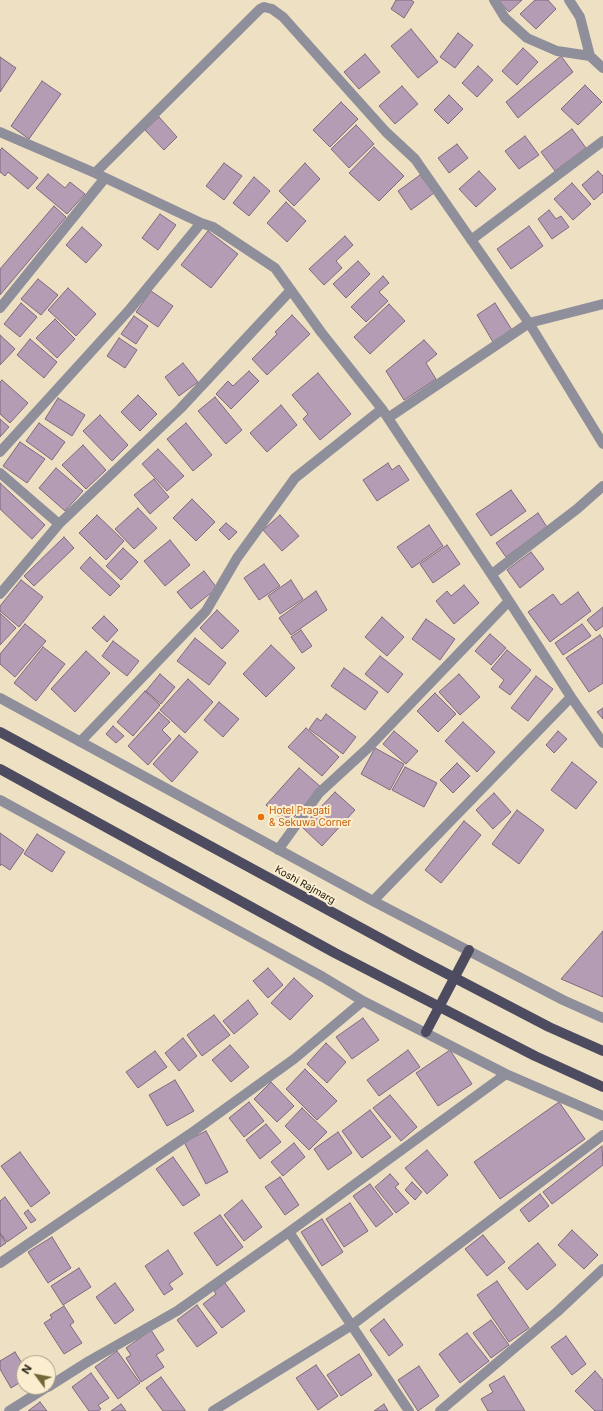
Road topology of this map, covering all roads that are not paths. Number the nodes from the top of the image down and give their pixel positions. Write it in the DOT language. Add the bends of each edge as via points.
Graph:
graph roads {
  1 [pos="494,0"];
  2 [pos="569,0"];
  3 [pos="590,56"];
  4 [pos="603,68"];
  5 [pos="0,132"];
  6 [pos="603,141"];
  7 [pos="95,174"];
  8 [pos="106,178"];
  9 [pos="201,223"];
  10 [pos="471,240"];
  11 [pos="291,290"];
  12 [pos="603,304"];
  13 [pos="0,308"];
  14 [pos="530,323"];
  15 [pos="382,409"];
  16 [pos="388,418"];
  17 [pos="603,444"];
  18 [pos="0,452"];
  19 [pos="0,473"];
  20 [pos="603,486"];
  21 [pos="59,524"];
  22 [pos="492,574"];
  23 [pos="0,594"];
  24 [pos="509,601"];
  25 [pos="571,697"];
  26 [pos="0,698"];
  27 [pos="0,732"];
  28 [pos="80,742"];
  29 [pos="603,744"];
  30 [pos="0,769"];
  31 [pos="0,800"];
  32 [pos="278,850"];
  33 [pos="373,902"];
  34 [pos="469,950"];
  35 [pos="455,978"];
  36 [pos="363,1001"];
  37 [pos="440,1007"];
  38 [pos="603,1018"];
  39 [pos="426,1032"];
  40 [pos="603,1051"];
  41 [pos="506,1074"];
  42 [pos="603,1087"];
  43 [pos="603,1116"];
  44 [pos="603,1135"];
  45 [pos="289,1232"];
  46 [pos="0,1263"];
  47 [pos="603,1270"];
  48 [pos="352,1325"];
  49 [pos="56,1382"];
  50 [pos="35,1395"];
  51 [pos="9,1411"];
  52 [pos="213,1411"];
  53 [pos="409,1411"];
  54 [pos="440,1411"];
  1 -- 3 [label="street" via="504,18 527,38 556,51"];
  2 -- 3 [label="street" via="580,18"];
  3 -- 4 [label="street"];
  5 -- 7 [label="street"];
  6 -- 10 [label="street"];
  7 -- 8 [label="street"];
  7 -- 10 [label="street" via="260,9 268,8 283,17 386,132 415,159"];
  8 -- 9 [label="street"];
  8 -- 13 [label="street"];
  9 -- 11 [label="street" via="213,227 275,268"];
  9 -- 18 [label="street" via="130,310"];
  10 -- 14 [label="street"];
  11 -- 15 [label="street"];
  11 -- 21 [label="street" via="180,409"];
  12 -- 14 [label="street"];
  14 -- 16 [label="street"];
  14 -- 17 [label="street"];
  15 -- 16 [label="street"];
  15 -- 28 [label="street" via="295,478 237,558 206,610"];
  16 -- 22 [label="street"];
  19 -- 21 [label="street"];
  20 -- 22 [label="street"];
  21 -- 23 [label="street"];
  22 -- 24 [label="street"];
  24 -- 25 [label="street"];
  24 -- 32 [label="street" via="368,748 319,793"];
  25 -- 29 [label="street"];
  25 -- 33 [label="street"];
  26 -- 28 [label="street"];
  27 -- 35 [label="main road, Koshi Rajmarg"];
  28 -- 32 [label="street"];
  30 -- 37 [label="main road" via="335,953"];
  31 -- 36 [label="street" via="323,976"];
  32 -- 33 [label="street"];
  33 -- 34 [label="street"];
  34 -- 35 [label="main road"];
  34 -- 38 [label="street" via="562,1000"];
  35 -- 37 [label="main road"];
  35 -- 40 [label="main road, Koshi Rajmarg" via="549,1027"];
  36 -- 39 [label="street"];
  36 -- 46 [label="street" via="294,1059"];
  37 -- 39 [label="main road"];
  37 -- 42 [label="main road" via="535,1056"];
  39 -- 41 [label="street"];
  41 -- 43 [label="street"];
  41 -- 45 [label="street"];
  44 -- 48 [label="street"];
  45 -- 48 [label="street"];
  45 -- 49 [label="street" via="177,1311"];
  47 -- 54 [label="street"];
  48 -- 52 [label="street"];
  48 -- 53 [label="street"];
  50 -- 51 [label="street"];
}
